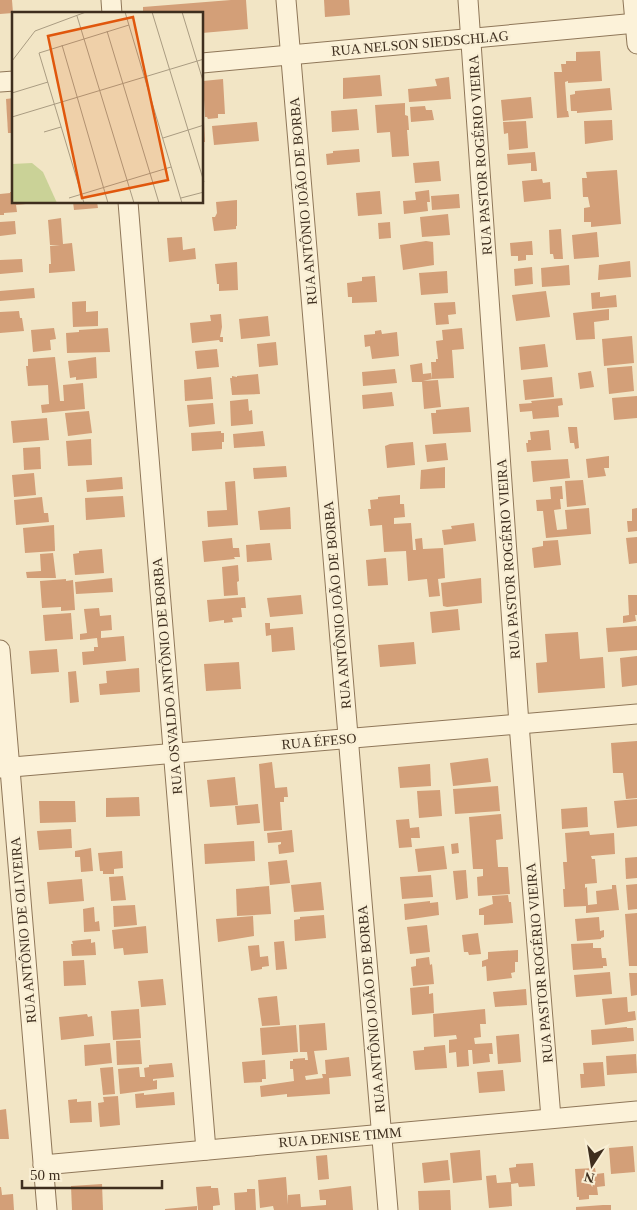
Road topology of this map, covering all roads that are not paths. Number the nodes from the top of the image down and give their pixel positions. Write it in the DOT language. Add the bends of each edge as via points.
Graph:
graph roads {
  1 [pos="286,0"];
  2 [pos="468,0"];
  3 [pos="633,0"];
  4 [pos="636,23"];
  5 [pos="472,38"];
  6 [pos="637,44"];
  7 [pos="291,55"];
  8 [pos="204,63"];
  9 [pos="128,204"];
  10 [pos="0,650"];
  11 [pos="637,714"];
  12 [pos="519,724"];
  13 [pos="348,739"];
  14 [pos="173,753"];
  15 [pos="5,768"];
  16 [pos="637,1111"];
  17 [pos="551,1118"];
  18 [pos="381,1134"];
  19 [pos="206,1150"];
  20 [pos="43,1165"];
  21 [pos="47,1210"];
  22 [pos="388,1210"];
  1 -- 7 [label="street, RUA ANTÔNIO JOÃO DE BORBA"];
  2 -- 5 [label="street, RUA PASTOR ROGÉRIO VIEIRA"];
  3 -- 4 [label="street"];
  4 -- 5 [label="street, RUA NELSON SIEDSCHLAG"];
  4 -- 6 [label="street"];
  5 -- 7 [label="street, RUA NELSON SIEDSCHLAG"];
  5 -- 12 [label="street, RUA PASTOR ROGÉRIO VIEIRA"];
  7 -- 8 [label="street, RUA NELSON SIEDSCHLAG"];
  7 -- 13 [label="street, RUA ANTÔNIO JOÃO DE BORBA"];
  9 -- 14 [label="street, RUA OSVALDO ANTÔNIO DE BORBA"];
  10 -- 15 [label="street, RUA ANTÔNIO DE OLIVEIRA"];
  11 -- 12 [label="street, RUA ÉFESO"];
  12 -- 13 [label="street, RUA ÉFESO"];
  12 -- 17 [label="street, RUA PASTOR ROGÉRIO VIEIRA"];
  13 -- 14 [label="street, RUA ÉFESO"];
  13 -- 18 [label="street, RUA ANTÔNIO JOÃO DE BORBA"];
  14 -- 15 [label="street, RUA ÉFESO"];
  14 -- 19 [label="street, RUA OSVALDO ANTÔNIO DE BORBA"];
  15 -- 20 [label="street, RUA ANTÔNIO DE OLIVEIRA"];
  16 -- 17 [label="street, RUA DENISE TIMM"];
  17 -- 18 [label="street, RUA DENISE TIMM"];
  18 -- 19 [label="street, RUA DENISE TIMM"];
  18 -- 22 [label="street, RUA ANTÔNIO JOÃO DE BORBA"];
  19 -- 20 [label="street, RUA DENISE TIMM"];
  20 -- 21 [label="street, RUA ANTÔNIO DE OLIVEIRA"];
}
